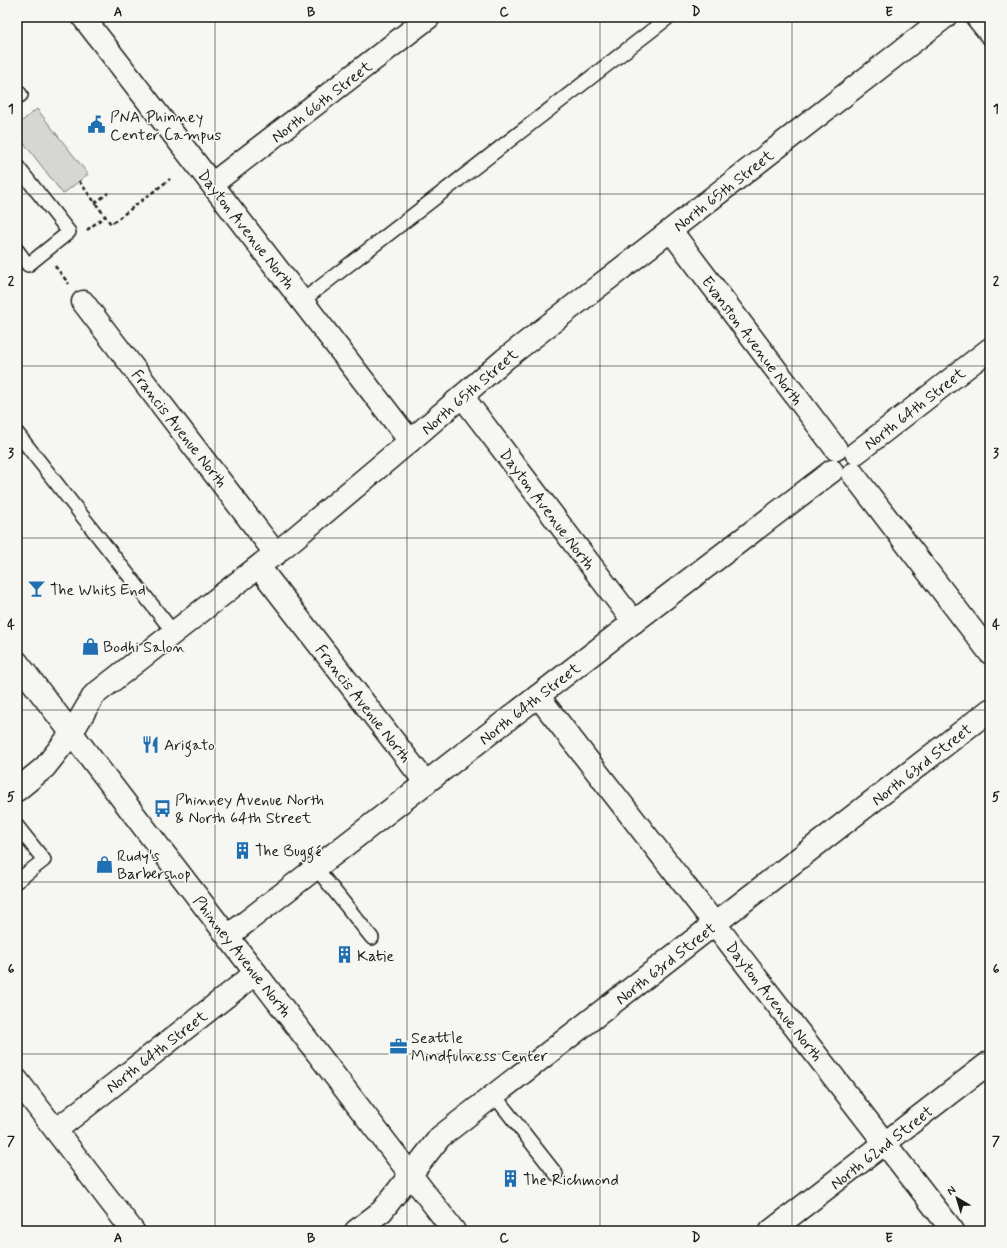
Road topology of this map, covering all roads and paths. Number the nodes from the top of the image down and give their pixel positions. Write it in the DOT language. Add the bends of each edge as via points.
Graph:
graph roads {
  1 [pos="83,17"];
  2 [pos="429,17"];
  3 [pos="668,17"];
  4 [pos="945,17"];
  5 [pos="977,17"];
  6 [pos="990,33"];
  7 [pos="17,90"];
  8 [pos="17,98"];
  9 [pos="17,166"];
  10 [pos="170,179"];
  11 [pos="79,181"];
  12 [pos="212,184"];
  13 [pos="108,193"];
  14 [pos="95,203"];
  15 [pos="128,212"];
  16 [pos="105,216"];
  17 [pos="670,231"];
  18 [pos="17,250"];
  19 [pos="59,272"];
  20 [pos="77,294"];
  21 [pos="302,301"];
  22 [pos="990,349"];
  23 [pos="462,396"];
  24 [pos="17,433"];
  25 [pos="410,441"];
  26 [pos="848,459"];
  27 [pos="276,554"];
  28 [pos="259,567"];
  29 [pos="634,622"];
  30 [pos="174,633"];
  31 [pos="990,653"];
  32 [pos="17,662"];
  33 [pos="538,696"];
  34 [pos="990,710"];
  35 [pos="71,734"];
  36 [pos="426,783"];
  37 [pos="17,790"];
  38 [pos="17,826"];
  39 [pos="316,868"];
  40 [pos="17,881"];
  41 [pos="716,924"];
  42 [pos="228,936"];
  43 [pos="372,938"];
  44 [pos="256,973"];
  45 [pos="990,1062"];
  46 [pos="17,1080"];
  47 [pos="494,1095"];
  48 [pos="56,1130"];
  49 [pos="885,1143"];
  50 [pos="556,1174"];
  51 [pos="411,1175"];
  52 [pos="133,1231"];
  53 [pos="356,1231"];
  54 [pos="454,1231"];
  55 [pos="771,1231"];
  56 [pos="954,1231"];
  1 -- 12 [label="street, Dayton Avenue North"];
  2 -- 12 [label="street, North 66th Street"];
  3 -- 21 [label="lane"];
  4 -- 17 [label="street, North 65th Street"];
  5 -- 6 [label="street"];
  7 -- 8 [label="lane" via="21,95"];
  9 -- 18 [label="lane" via="69,232 28,264"];
  10 -- 15 [label="path"];
  11 -- 14 [label="path"];
  12 -- 21 [label="street, Dayton Avenue North"];
  13 -- 14 [label="path"];
  14 -- 16 [label="path"];
  17 -- 23 [label="street, North 65th Street" via="505,358"];
  17 -- 26 [label="street, Evanston Avenue North"];
  19 -- 20 [label="path"];
  20 -- 27 [label="street, Francis Avenue North"];
  21 -- 25 [label="street, Dayton Avenue North"];
  22 -- 26 [label="street, North 64th Street"];
  23 -- 25 [label="street, North 65th Street"];
  23 -- 29 [label="street, Dayton Avenue North"];
  24 -- 30 [label="lane"];
  25 -- 27 [label="street, North 65th Street"];
  26 -- 29 [label="street, North 64th Street" via="830,456 829,465 832,471"];
  26 -- 31 [label="street, Evanston Avenue North"];
  27 -- 28 [label="street, North 65th Street"];
  28 -- 30 [label="street, North 65th Street"];
  28 -- 36 [label="street, Francis Avenue North"];
  29 -- 33 [label="street, North 64th Street"];
  30 -- 35 [label="street, North 65th Street" via="94,695"];
  32 -- 35 [label="street, Phinney Avenue North"];
  33 -- 36 [label="street, North 64th Street"];
  33 -- 41 [label="street, Dayton Avenue North"];
  34 -- 41 [label="street, North 63rd Street"];
  35 -- 37 [label="street, North 65th Street" via="45,767"];
  35 -- 42 [label="street, Phinney Avenue North"];
  36 -- 39 [label="street, North 64th Street"];
  38 -- 40 [label="lane" via="44,860"];
  39 -- 42 [label="street, North 64th Street"];
  39 -- 43 [label="lane"];
  41 -- 47 [label="street, North 63rd Street"];
  41 -- 49 [label="street, Dayton Avenue North"];
  42 -- 44 [label="street, Phinney Avenue North"];
  44 -- 48 [label="street, North 64th Street"];
  44 -- 51 [label="street, Phinney Avenue North"];
  45 -- 49 [label="street, North 62nd Street"];
  46 -- 48 [label="street"];
  47 -- 50 [label="lane"];
  47 -- 51 [label="street, North 63rd Street" via="440,1137"];
  48 -- 52 [label="street"];
  49 -- 55 [label="street, North 62nd Street"];
  49 -- 56 [label="street, Dayton Avenue North"];
  51 -- 53 [label="street, North 63rd Street" via="382,1211"];
  51 -- 54 [label="street, Phinney Avenue North"];
}
